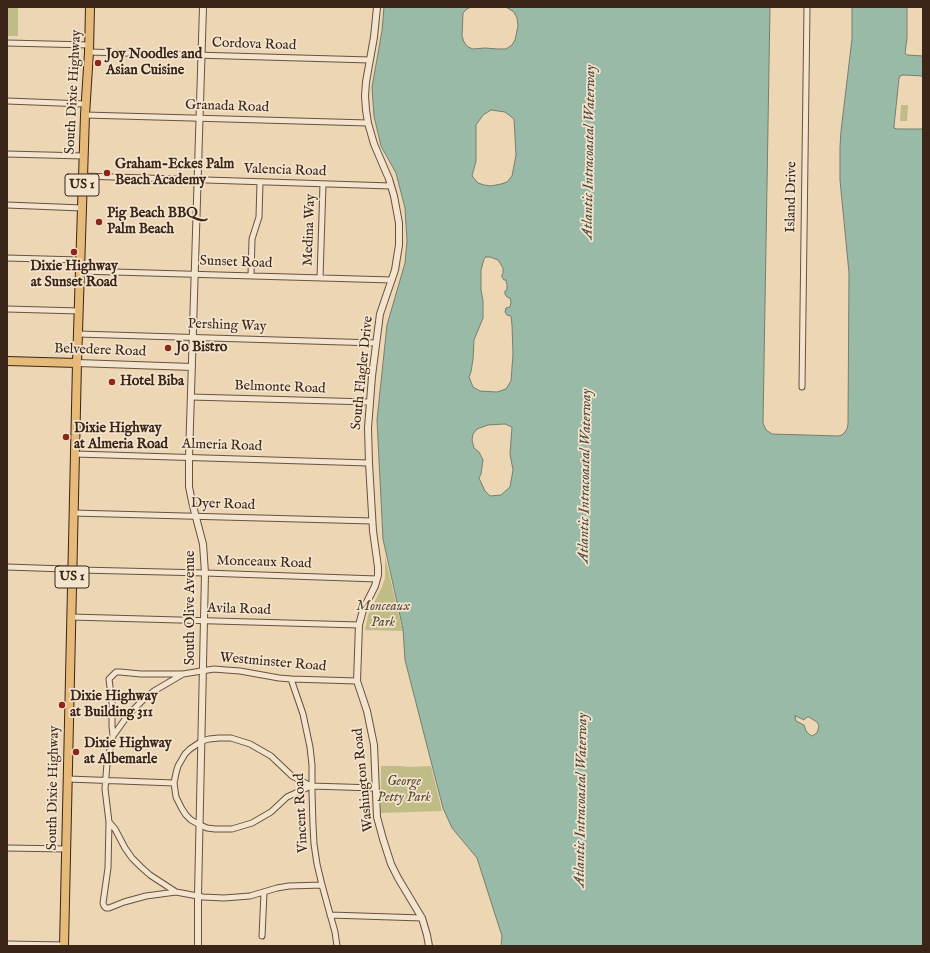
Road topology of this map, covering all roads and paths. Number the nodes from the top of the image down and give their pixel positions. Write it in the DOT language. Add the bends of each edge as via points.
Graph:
graph roads {
  1 [pos="90,7"];
  2 [pos="203,7"];
  3 [pos="377,7"];
  4 [pos="807,7"];
  5 [pos="7,43"];
  6 [pos="89,49"];
  7 [pos="202,56"];
  8 [pos="370,60"];
  9 [pos="7,101"];
  10 [pos="86,104"];
  11 [pos="85,114"];
  12 [pos="200,118"];
  13 [pos="368,122"];
  14 [pos="7,154"];
  15 [pos="84,156"];
  16 [pos="83,176"];
  17 [pos="198,180"];
  18 [pos="260,182"];
  19 [pos="324,184"];
  20 [pos="391,186"];
  21 [pos="7,205"];
  22 [pos="82,208"];
  23 [pos="7,258"];
  24 [pos="80,260"];
  25 [pos="80,271"];
  26 [pos="195,274"];
  27 [pos="251,276"];
  28 [pos="320,278"];
  29 [pos="392,280"];
  30 [pos="7,309"];
  31 [pos="79,311"];
  32 [pos="78,334"];
  33 [pos="193,337"];
  34 [pos="376,343"];
  35 [pos="7,361"];
  36 [pos="77,363"];
  37 [pos="192,367"];
  38 [pos="802,387"];
  39 [pos="191,397"];
  40 [pos="369,402"];
  41 [pos="75,454"];
  42 [pos="189,457"];
  43 [pos="369,462"];
  44 [pos="73,513"];
  45 [pos="196,516"];
  46 [pos="372,521"];
  47 [pos="7,567"];
  48 [pos="72,570"];
  49 [pos="205,573"];
  50 [pos="377,579"];
  51 [pos="71,617"];
  52 [pos="204,621"];
  53 [pos="359,626"];
  54 [pos="203,671"];
  55 [pos="183,674"];
  56 [pos="291,680"];
  57 [pos="357,681"];
  58 [pos="113,736"];
  59 [pos="202,741"];
  60 [pos="68,779"];
  61 [pos="106,781"];
  62 [pos="174,783"];
  63 [pos="311,786"];
  64 [pos="376,788"];
  65 [pos="109,822"];
  66 [pos="200,825"];
  67 [pos="7,848"];
  68 [pos="66,849"];
  69 [pos="322,885"];
  70 [pos="176,892"];
  71 [pos="264,892"];
  72 [pos="198,895"];
  73 [pos="330,915"];
  74 [pos="422,918"];
  75 [pos="262,936"];
  76 [pos="7,944"];
  77 [pos="64,946"];
  78 [pos="198,946"];
  79 [pos="337,946"];
  80 [pos="429,946"];
  1 -- 6 [label="main road, South Dixie Highway / US 1"];
  2 -- 7 [label="street, South Olive Avenue"];
  3 -- 8 [label="street, South Flagler Drive"];
  4 -- 38 [label="street, Island Drive"];
  5 -- 6 [label="street, Cordova Road"];
  6 -- 7 [label="street, Cordova Road"];
  6 -- 10 [label="main road, South Dixie Highway / US 1"];
  7 -- 8 [label="street, Cordova Road"];
  7 -- 12 [label="street, South Olive Avenue"];
  8 -- 13 [label="street, South Flagler Drive" via="365,96"];
  9 -- 10 [label="street"];
  10 -- 11 [label="main road, South Dixie Highway / US 1"];
  11 -- 12 [label="street, Granada Road"];
  11 -- 15 [label="main road, South Dixie Highway / US 1"];
  12 -- 13 [label="street, Granada Road"];
  12 -- 17 [label="street, South Olive Avenue"];
  13 -- 20 [label="street, South Flagler Drive"];
  14 -- 15 [label="street"];
  15 -- 16 [label="main road, South Dixie Highway / US 1"];
  16 -- 17 [label="street, Valencia Road"];
  16 -- 22 [label="main road, South Dixie Highway / US 1"];
  17 -- 18 [label="street, Valencia Road"];
  17 -- 26 [label="street, South Olive Avenue"];
  18 -- 19 [label="street, Valencia Road"];
  18 -- 27 [label="street" via="259,217 252,239"];
  19 -- 20 [label="street, Valencia Road"];
  19 -- 28 [label="street, Medina Way"];
  20 -- 29 [label="street, South Flagler Drive" via="399,232 398,257"];
  21 -- 22 [label="street"];
  22 -- 24 [label="main road, South Dixie Highway / US 1"];
  23 -- 24 [label="street"];
  24 -- 25 [label="main road, South Dixie Highway / US 1"];
  25 -- 26 [label="street, Sunset Road"];
  25 -- 31 [label="main road, South Dixie Highway / US 1"];
  26 -- 27 [label="street, Sunset Road"];
  26 -- 33 [label="street, South Olive Avenue"];
  27 -- 28 [label="street, Sunset Road"];
  28 -- 29 [label="street, Sunset Road"];
  29 -- 34 [label="street, South Flagler Drive" via="380,314"];
  30 -- 31 [label="street"];
  31 -- 32 [label="main road, South Dixie Highway / US 1"];
  32 -- 33 [label="street, Pershing Way"];
  32 -- 36 [label="main road, South Dixie Highway / US 1"];
  33 -- 34 [label="street, Pershing Way"];
  33 -- 37 [label="street, South Olive Avenue"];
  34 -- 40 [label="street, South Flagler Drive"];
  35 -- 36 [label="main road, Belvedere Road"];
  36 -- 37 [label="street, Belvedere Road"];
  36 -- 41 [label="main road, South Dixie Highway / US 1"];
  37 -- 39 [label="street, South Olive Avenue"];
  39 -- 40 [label="street, Belmonte Road"];
  39 -- 42 [label="street, South Olive Avenue"];
  40 -- 43 [label="street, South Flagler Drive"];
  41 -- 42 [label="street, Almeria Road"];
  41 -- 44 [label="main road, South Dixie Highway / US 1"];
  42 -- 43 [label="street, Almeria Road"];
  42 -- 45 [label="street, South Olive Avenue" via="190,487"];
  43 -- 46 [label="street, South Flagler Drive"];
  44 -- 45 [label="street, Dyer Road"];
  44 -- 48 [label="main road, South Dixie Highway / US 1"];
  45 -- 46 [label="street, Dyer Road"];
  45 -- 49 [label="street, South Olive Avenue" via="203,544"];
  46 -- 50 [label="street, South Flagler Drive" via="378,559"];
  47 -- 48 [label="street, Monceaux Road"];
  48 -- 49 [label="street, Monceaux Road"];
  48 -- 51 [label="main road, South Dixie Highway / US 1"];
  49 -- 50 [label="street, Monceaux Road"];
  49 -- 52 [label="street, South Olive Avenue"];
  50 -- 53 [label="street, South Flagler Drive"];
  51 -- 52 [label="street, Avila Road"];
  51 -- 60 [label="main road, South Dixie Highway / US 1"];
  52 -- 53 [label="street, Avila Road"];
  52 -- 54 [label="street, South Olive Avenue"];
  53 -- 57 [label="street, Washington Road"];
  54 -- 55 [label="street, Westminster Road"];
  54 -- 56 [label="street, Westminster Road" via="240,671"];
  54 -- 59 [label="street, South Olive Avenue"];
  55 -- 58 [label="street, Westminster Road" via="144,699"];
  55 -- 58 [label="street" via="116,672 109,679"];
  56 -- 57 [label="street, Westminster Road"];
  56 -- 63 [label="street, Vincent Road" via="307,729 312,764"];
  57 -- 64 [label="street, Washington Road" via="374,744"];
  58 -- 61 [label="street, Westminster Road"];
  59 -- 62 [label="street" via="190,749 181,760"];
  59 -- 63 [label="street" via="231,738 250,744 271,756 292,776"];
  59 -- 66 [label="street, South Olive Avenue"];
  60 -- 61 [label="street"];
  60 -- 68 [label="main road, South Dixie Highway / US 1"];
  61 -- 62 [label="street"];
  61 -- 65 [label="street, Westminster Road"];
  62 -- 66 [label="street" via="176,797 182,809 191,820"];
  63 -- 64 [label="street"];
  63 -- 66 [label="street" via="287,797 271,812 247,825 232,829"];
  63 -- 69 [label="street, Vincent Road" via="314,844"];
  64 -- 74 [label="street, Washington Road" via="377,817 387,852 398,878"];
  65 -- 70 [label="street" via="125,848 141,867"];
  65 -- 70 [label="street, Westminster Road" via="104,906 109,908 146,896"];
  66 -- 72 [label="street, South Olive Avenue"];
  67 -- 68 [label="street"];
  68 -- 77 [label="main road, South Dixie Highway / US 1"];
  69 -- 71 [label="street" via="289,886"];
  69 -- 73 [label="street, Vincent Road"];
  70 -- 72 [label="street"];
  71 -- 72 [label="street" via="224,898"];
  71 -- 75 [label="street"];
  72 -- 78 [label="street, South Olive Avenue"];
  73 -- 74 [label="street"];
  73 -- 79 [label="street, Vincent Road"];
  74 -- 80 [label="street, Washington Road"];
  76 -- 77 [label="street"];
}
